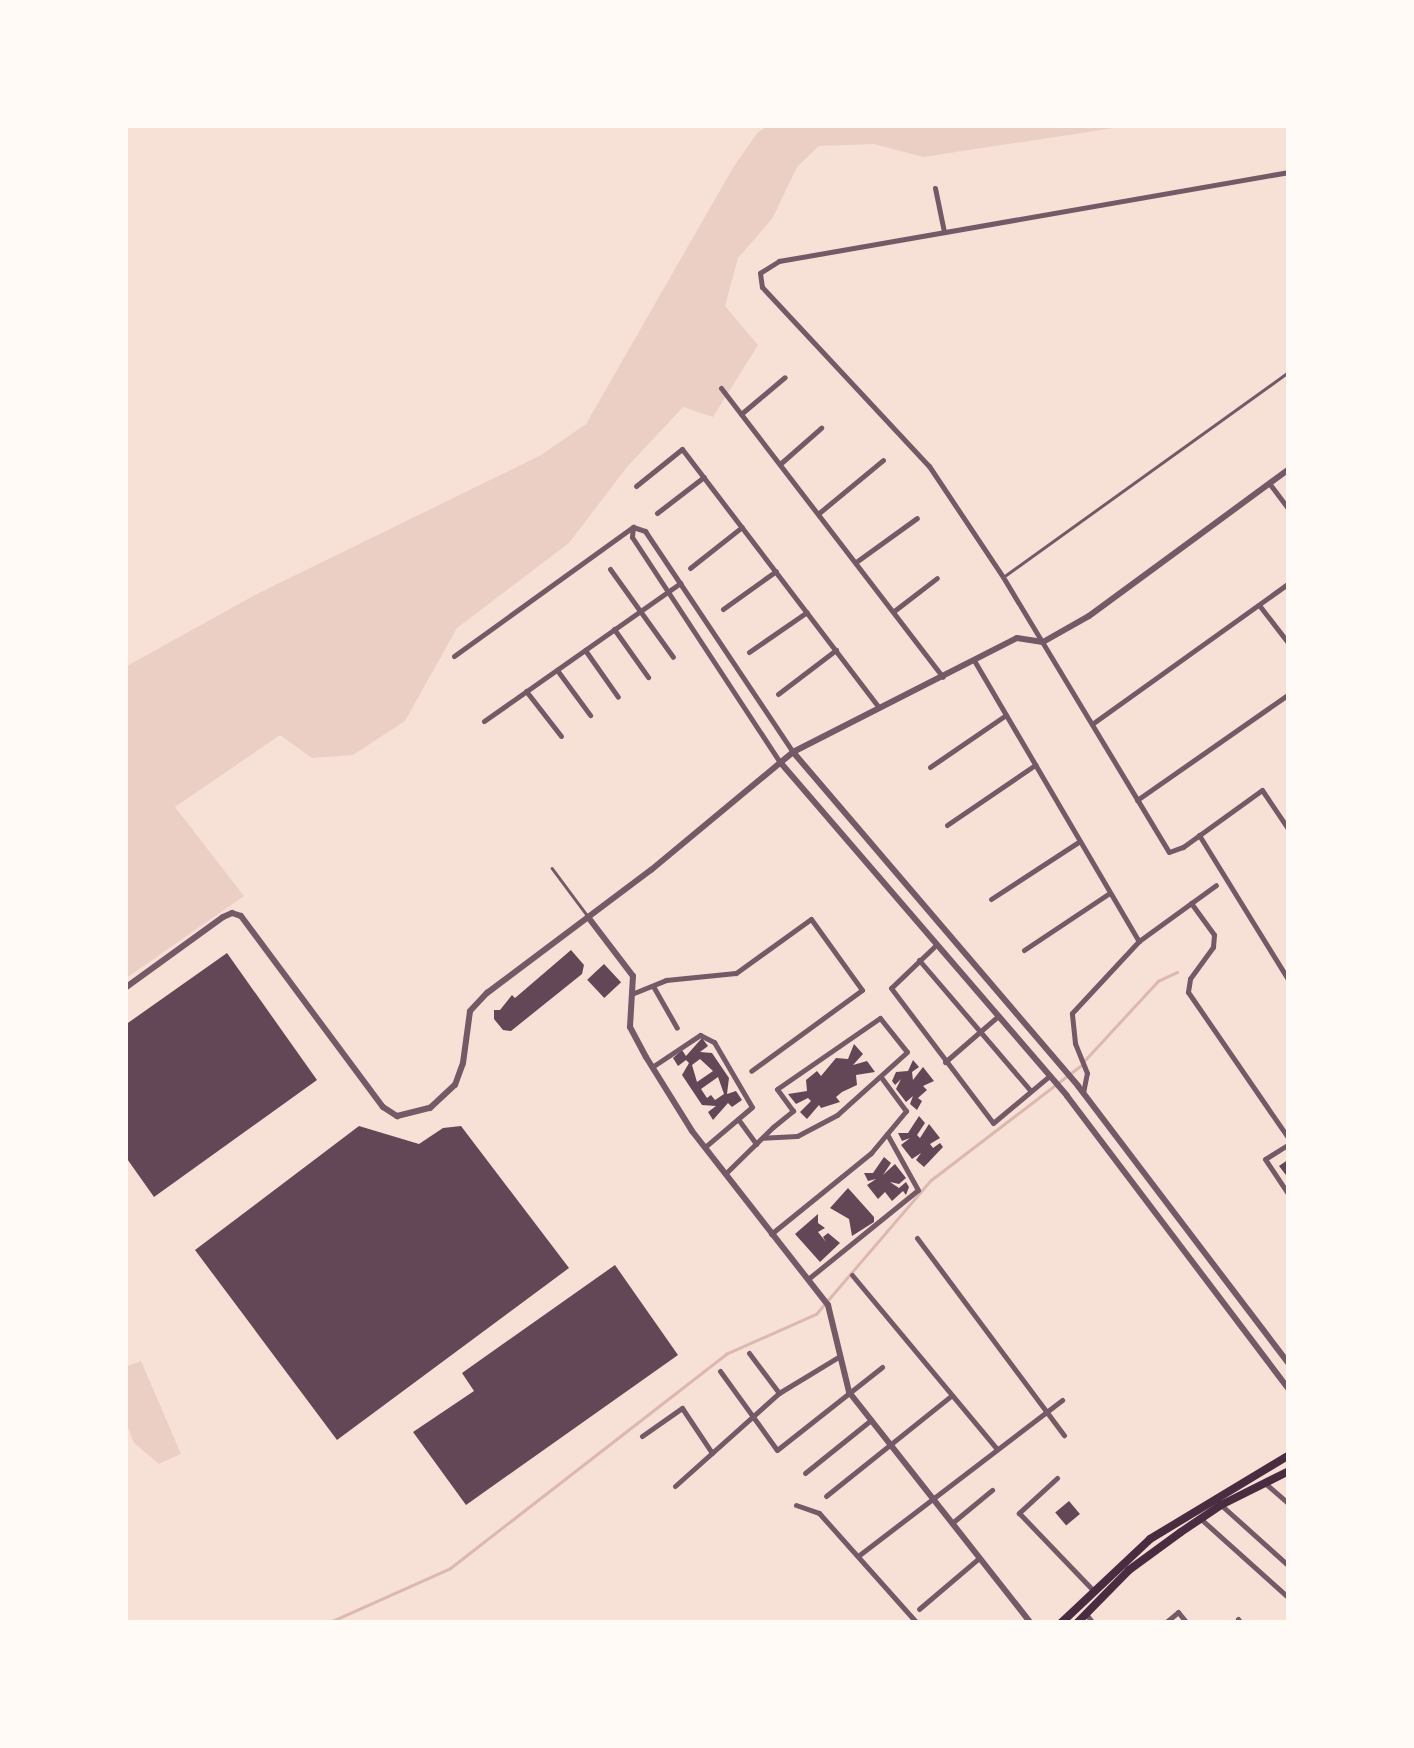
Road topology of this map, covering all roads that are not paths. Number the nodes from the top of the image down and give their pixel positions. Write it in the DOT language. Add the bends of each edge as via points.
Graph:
graph roads {
  1 [pos="1289,172"];
  2 [pos="935,188"];
  3 [pos="944,232"];
  4 [pos="1289,372"];
  5 [pos="785,377"];
  6 [pos="721,388"];
  7 [pos="741,414"];
  8 [pos="821,428"];
  9 [pos="884,460"];
  10 [pos="780,464"];
  11 [pos="1289,469"];
  12 [pos="704,476"];
  13 [pos="1270,483"];
  14 [pos="636,486"];
  15 [pos="1289,510"];
  16 [pos="657,513"];
  17 [pos="819,513"];
  18 [pos="916,518"];
  19 [pos="633,527"];
  20 [pos="742,527"];
  21 [pos="856,562"];
  22 [pos="690,568"];
  23 [pos="610,570"];
  24 [pos="776,571"];
  25 [pos="937,578"];
  26 [pos="1003,578"];
  27 [pos="680,583"];
  28 [pos="1289,584"];
  29 [pos="669,590"];
  30 [pos="1258,605"];
  31 [pos="723,609"];
  32 [pos="640,611"];
  33 [pos="807,612"];
  34 [pos="894,612"];
  35 [pos="614,630"];
  36 [pos="1043,642"];
  37 [pos="1289,644"];
  38 [pos="585,650"];
  39 [pos="836,650"];
  40 [pos="749,652"];
  41 [pos="454,656"];
  42 [pos="673,657"];
  43 [pos="974,662"];
  44 [pos="557,670"];
  45 [pos="648,676"];
  46 [pos="944,677"];
  47 [pos="752,691"];
  48 [pos="526,692"];
  49 [pos="778,694"];
  50 [pos="1289,694"];
  51 [pos="618,697"];
  52 [pos="740,700"];
  53 [pos="879,708"];
  54 [pos="590,715"];
  55 [pos="1006,716"];
  56 [pos="484,722"];
  57 [pos="1091,724"];
  58 [pos="561,736"];
  59 [pos="794,752"];
  60 [pos="780,762"];
  61 [pos="1035,765"];
  62 [pos="930,768"];
  63 [pos="1137,800"];
  64 [pos="947,825"];
  65 [pos="1289,830"];
  66 [pos="1200,835"];
  67 [pos="1080,841"];
  68 [pos="552,868"];
  69 [pos="1216,886"];
  70 [pos="1108,894"];
  71 [pos="991,899"];
  72 [pos="1191,903"];
  73 [pos="588,916"];
  74 [pos="1139,941"];
  75 [pos="936,945"];
  76 [pos="1024,950"];
  77 [pos="919,960"];
  78 [pos="1289,981"];
  79 [pos="652,986"];
  80 [pos="125,988"];
  81 [pos="634,993"];
  82 [pos="997,1017"];
  83 [pos="676,1028"];
  84 [pos="981,1031"];
  85 [pos="945,1062"];
  86 [pos="652,1067"];
  87 [pos="751,1071"];
  88 [pos="882,1076"];
  89 [pos="1050,1079"];
  90 [pos="1081,1089"];
  91 [pos="1031,1090"];
  92 [pos="738,1119"];
  93 [pos="887,1134"];
  94 [pos="763,1138"];
  95 [pos="1289,1142"];
  96 [pos="756,1144"];
  97 [pos="705,1147"];
  98 [pos="726,1174"];
  99 [pos="1289,1195"];
  100 [pos="772,1234"];
  101 [pos="917,1238"];
  102 [pos="852,1275"];
  103 [pos="808,1279"];
  104 [pos="749,1353"];
  105 [pos="840,1356"];
  106 [pos="1289,1364"];
  107 [pos="882,1367"];
  108 [pos="720,1372"];
  109 [pos="1289,1390"];
  110 [pos="849,1392"];
  111 [pos="779,1393"];
  112 [pos="952,1395"];
  113 [pos="1062,1400"];
  114 [pos="1046,1413"];
  115 [pos="754,1420"];
  116 [pos="870,1420"];
  117 [pos="1064,1435"];
  118 [pos="642,1436"];
  119 [pos="890,1444"];
  120 [pos="996,1448"];
  121 [pos="712,1454"];
  122 [pos="1289,1456"];
  123 [pos="1289,1471"];
  124 [pos="804,1473"];
  125 [pos="1057,1478"];
  126 [pos="1266,1484"];
  127 [pos="675,1486"];
  128 [pos="992,1490"];
  129 [pos="826,1496"];
  130 [pos="931,1496"];
  131 [pos="1289,1504"];
  132 [pos="796,1505"];
  133 [pos="1222,1505"];
  134 [pos="1192,1510"];
  135 [pos="1200,1519"];
  136 [pos="952,1523"];
  137 [pos="858,1556"];
  138 [pos="979,1558"];
  139 [pos="1289,1566"];
  140 [pos="1092,1589"];
  141 [pos="1289,1598"];
  142 [pos="919,1609"];
  143 [pos="1086,1614"];
  144 [pos="917,1623"];
  145 [pos="1030,1623"];
  146 [pos="1061,1623"];
  147 [pos="1077,1623"];
  148 [pos="1093,1623"];
  149 [pos="1166,1623"];
  150 [pos="1187,1623"];
  1 -- 3 [label="street"];
  2 -- 3 [label="street"];
  3 -- 26 [label="street" via="778,260 760,273 762,286 910,443"];
  4 -- 26 [label="lane"];
  5 -- 7 [label="street"];
  6 -- 7 [label="street"];
  7 -- 10 [label="street"];
  8 -- 10 [label="street"];
  9 -- 17 [label="street"];
  10 -- 17 [label="street"];
  11 -- 13 [label="street"];
  12 -- 14 [label="street" via="682,448"];
  12 -- 16 [label="street"];
  12 -- 20 [label="street"];
  13 -- 15 [label="street"];
  13 -- 36 [label="street" via="1089,616"];
  17 -- 21 [label="street"];
  18 -- 21 [label="street"];
  19 -- 27 [label="street" via="644,531"];
  19 -- 29 [label="street" via="632,537"];
  19 -- 41 [label="street"];
  20 -- 22 [label="street"];
  20 -- 24 [label="street"];
  21 -- 34 [label="street"];
  23 -- 32 [label="street"];
  24 -- 31 [label="street"];
  24 -- 33 [label="street"];
  25 -- 34 [label="street"];
  26 -- 36 [label="street"];
  27 -- 29 [label="street"];
  27 -- 47 [label="street"];
  28 -- 30 [label="street"];
  29 -- 32 [label="street"];
  29 -- 52 [label="street"];
  30 -- 37 [label="street"];
  30 -- 57 [label="street"];
  32 -- 35 [label="street"];
  32 -- 42 [label="street"];
  33 -- 39 [label="street"];
  33 -- 40 [label="street"];
  34 -- 46 [label="street"];
  35 -- 38 [label="street"];
  35 -- 45 [label="street"];
  36 -- 43 [label="street" via="1017,638"];
  36 -- 57 [label="street"];
  38 -- 44 [label="street"];
  38 -- 51 [label="street"];
  39 -- 49 [label="street"];
  39 -- 53 [label="street"];
  43 -- 46 [label="street"];
  43 -- 55 [label="street"];
  44 -- 48 [label="street"];
  44 -- 54 [label="street"];
  46 -- 53 [label="street"];
  47 -- 52 [label="street"];
  47 -- 59 [label="street"];
  48 -- 56 [label="street"];
  48 -- 58 [label="street"];
  50 -- 63 [label="street"];
  52 -- 60 [label="street"];
  53 -- 59 [label="street"];
  55 -- 61 [label="street"];
  55 -- 62 [label="street"];
  57 -- 63 [label="street"];
  59 -- 60 [label="street"];
  59 -- 90 [label="street"];
  60 -- 73 [label="street"];
  60 -- 75 [label="street"];
  61 -- 64 [label="street"];
  61 -- 67 [label="street"];
  63 -- 66 [label="street" via="1168,852"];
  65 -- 66 [label="street" via="1262,790"];
  66 -- 78 [label="street"];
  67 -- 70 [label="street"];
  67 -- 71 [label="street"];
  68 -- 73 [label="lane"];
  69 -- 72 [label="street"];
  70 -- 74 [label="street"];
  70 -- 76 [label="street"];
  72 -- 74 [label="street"];
  72 -- 95 [label="street" via="1214,935 1188,992"];
  73 -- 80 [label="street" via="470,1012 455,1086 430,1108 397,1116 383,1107 241,916 224,917"];
  73 -- 81 [label="street" via="634,976"];
  74 -- 90 [label="street" via="1072,1013 1086,1074"];
  75 -- 77 [label="street"];
  75 -- 82 [label="street"];
  77 -- 84 [label="street"];
  77 -- 85 [label="street" via="890,988"];
  79 -- 81 [label="street"];
  79 -- 83 [label="street"];
  79 -- 87 [label="street" via="736,973 811,919 862,990"];
  81 -- 86 [label="street" via="630,1027"];
  82 -- 84 [label="street"];
  82 -- 89 [label="street"];
  84 -- 85 [label="street"];
  84 -- 91 [label="street"];
  85 -- 91 [label="street" via="992,1123"];
  86 -- 92 [label="street" via="707,1035 752,1108"];
  86 -- 97 [label="street"];
  88 -- 93 [label="street" via="906,1111"];
  88 -- 94 [label="street" via="814,1128"];
  88 -- 94 [label="street" via="907,1052 880,1018 776,1089 793,1111"];
  89 -- 91 [label="street"];
  89 -- 109 [label="street"];
  90 -- 106 [label="street"];
  92 -- 96 [label="street"];
  92 -- 97 [label="street"];
  93 -- 100 [label="street"];
  93 -- 103 [label="street" via="918,1190"];
  94 -- 96 [label="street"];
  95 -- 99 [label="street" via="1264,1160"];
  96 -- 98 [label="street"];
  97 -- 98 [label="street"];
  98 -- 100 [label="street"];
  100 -- 103 [label="street"];
  101 -- 114 [label="street"];
  102 -- 112 [label="street"];
  103 -- 105 [label="street" via="826,1302"];
  104 -- 111 [label="street"];
  105 -- 110 [label="street"];
  105 -- 111 [label="street"];
  107 -- 110 [label="street"];
  108 -- 115 [label="street"];
  110 -- 115 [label="street" via="777,1450"];
  110 -- 116 [label="street"];
  111 -- 115 [label="street"];
  112 -- 119 [label="street"];
  112 -- 120 [label="street"];
  113 -- 114 [label="street"];
  114 -- 117 [label="street"];
  114 -- 120 [label="street"];
  115 -- 121 [label="street"];
  116 -- 119 [label="street"];
  116 -- 124 [label="street"];
  118 -- 121 [label="street" via="682,1408"];
  119 -- 129 [label="street"];
  119 -- 130 [label="street"];
  120 -- 130 [label="street"];
  121 -- 127 [label="street"];
  122 -- 134 [label="main road"];
  123 -- 126 [label="main road"];
  125 -- 140 [label="street" via="1019,1513"];
  126 -- 131 [label="street"];
  126 -- 133 [label="main road"];
  128 -- 136 [label="street"];
  130 -- 136 [label="street"];
  130 -- 137 [label="street"];
  132 -- 137 [label="street" via="818,1514"];
  133 -- 135 [label="main road"];
  133 -- 139 [label="street"];
  134 -- 135 [label="street"];
  134 -- 140 [label="main road"];
  135 -- 141 [label="street"];
  135 -- 143 [label="main road" via="1129,1570"];
  136 -- 138 [label="street"];
  137 -- 144 [label="street"];
  138 -- 142 [label="street"];
  138 -- 145 [label="street"];
  140 -- 146 [label="main road"];
  143 -- 147 [label="main road"];
  143 -- 148 [label="street"];
  149 -- 150 [label="street" via="1178,1612"];
}
